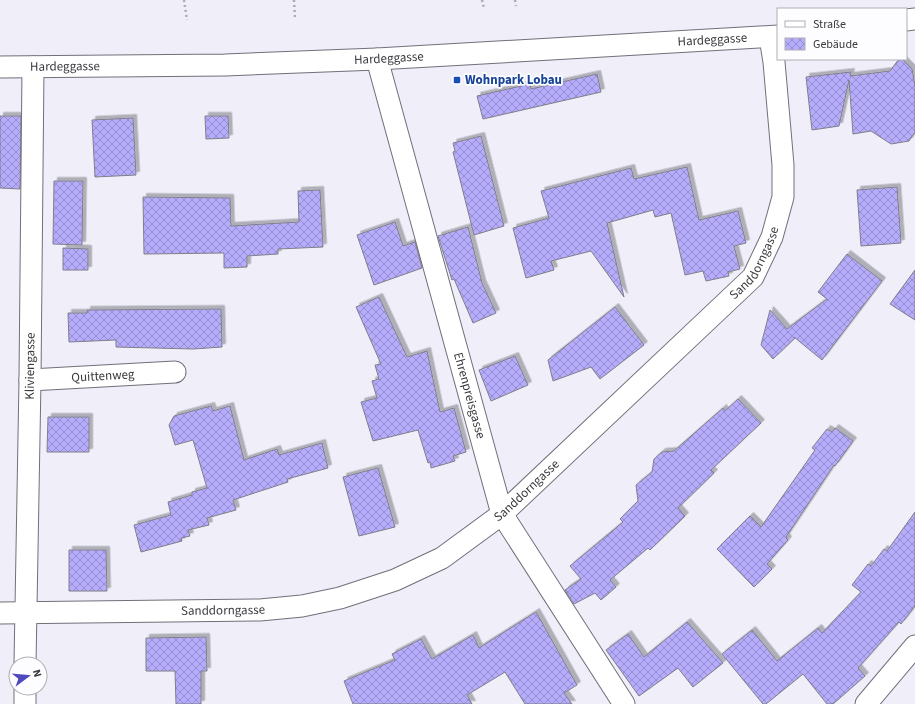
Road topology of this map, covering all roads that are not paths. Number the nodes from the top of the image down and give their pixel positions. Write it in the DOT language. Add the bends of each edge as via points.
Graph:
graph roads {
  1 [pos="774,36"];
  2 [pos="377,59"];
  3 [pos="0,67"];
  4 [pos="33,67"];
  5 [pos="175,372"];
  6 [pos="30,380"];
  7 [pos="502,514"];
  8 [pos="0,613"];
  9 [pos="26,613"];
  10 [pos="915,646"];
  11 [pos="25,656"];
  12 [pos="624,704"];
  13 [pos="866,704"];
  1 -- 2 [label="street, Hardeggasse"];
  1 -- 7 [label="street, Sanddorngasse" via="783,197 772,238 753,277"];
  2 -- 4 [label="street, Hardeggasse" via="226,65"];
  2 -- 7 [label="street, Ehrenpreisgasse"];
  3 -- 4 [label="street, Hardeggasse"];
  4 -- 6 [label="street, Kliviengasse"];
  5 -- 6 [label="street, Quittenweg"];
  6 -- 9 [label="street, Kliviengasse"];
  7 -- 9 [label="street, Sanddorngasse" via="442,558 395,580 340,598 302,606 260,610"];
  7 -- 12 [label="street, Ehrenpreisgasse"];
  8 -- 9 [label="street, Sanddorngasse"];
  9 -- 11 [label="street, Kliviengasse"];
  10 -- 13 [label="street"];
}
